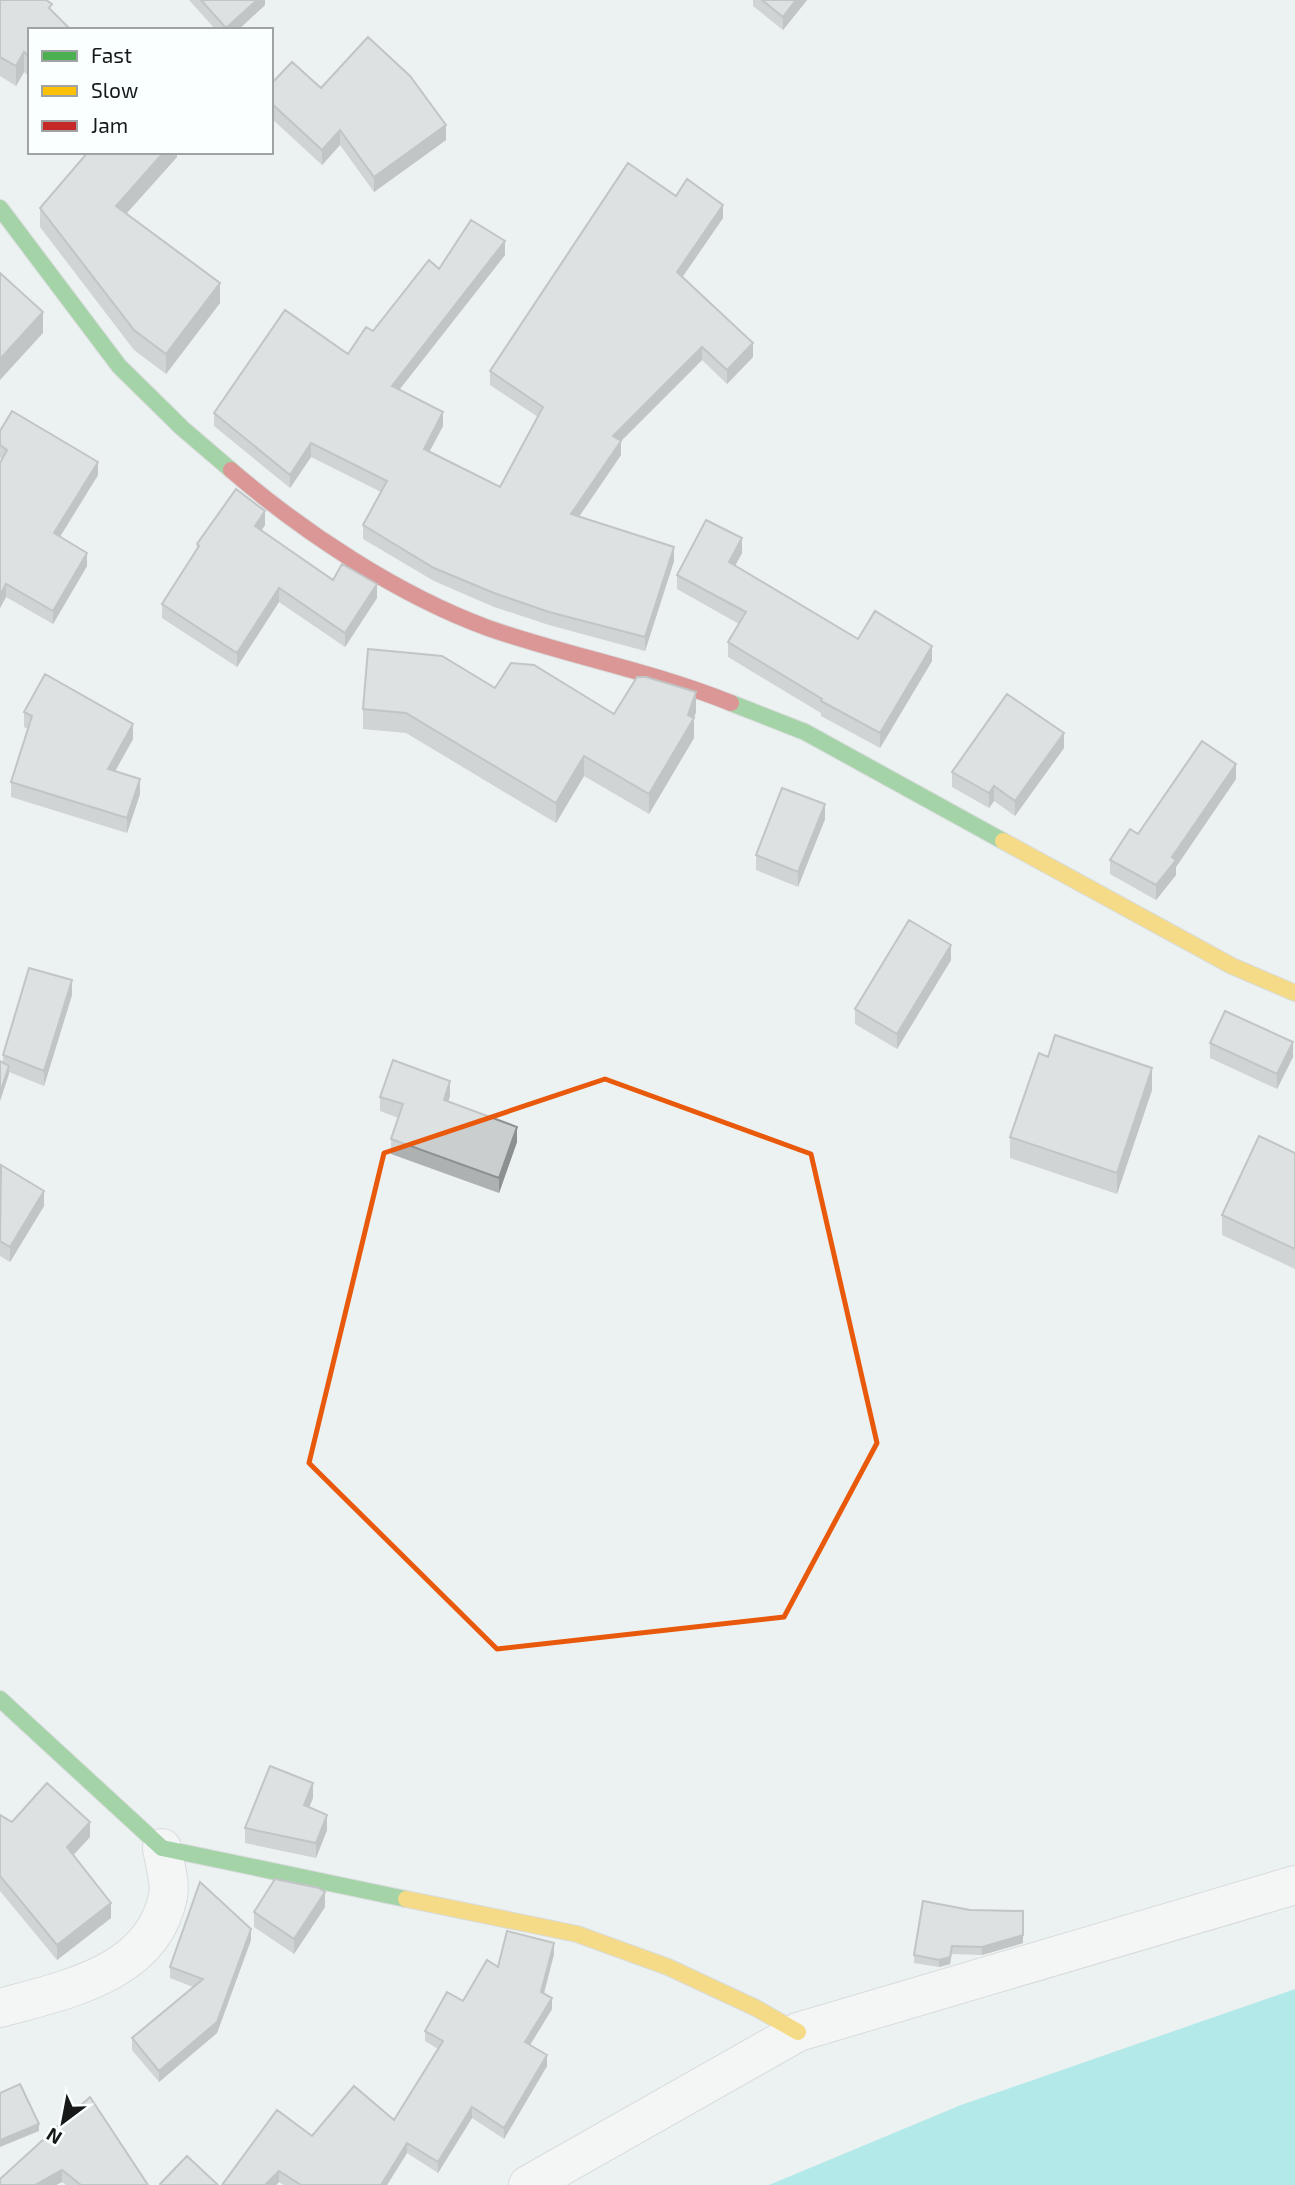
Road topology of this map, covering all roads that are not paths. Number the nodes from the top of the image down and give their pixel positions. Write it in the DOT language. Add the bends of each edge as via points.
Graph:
graph roads {
  1 [pos="0,208"];
  2 [pos="1295,993"];
  3 [pos="0,1699"];
  4 [pos="162,1848"];
  5 [pos="1295,1885"];
  6 [pos="0,2008"];
  7 [pos="798,2032"];
  8 [pos="528,2185"];
  1 -- 2 [label="street" via="119,366 251,487 331,545 424,601 486,627 687,685 805,732 1232,966"];
  3 -- 4 [label="street"];
  4 -- 6 [label="street" via="169,1893 157,1929 133,1958 77,1986"];
  4 -- 7 [label="street" via="577,1934 668,1967"];
  5 -- 7 [label="street"];
  7 -- 8 [label="street"];
}
